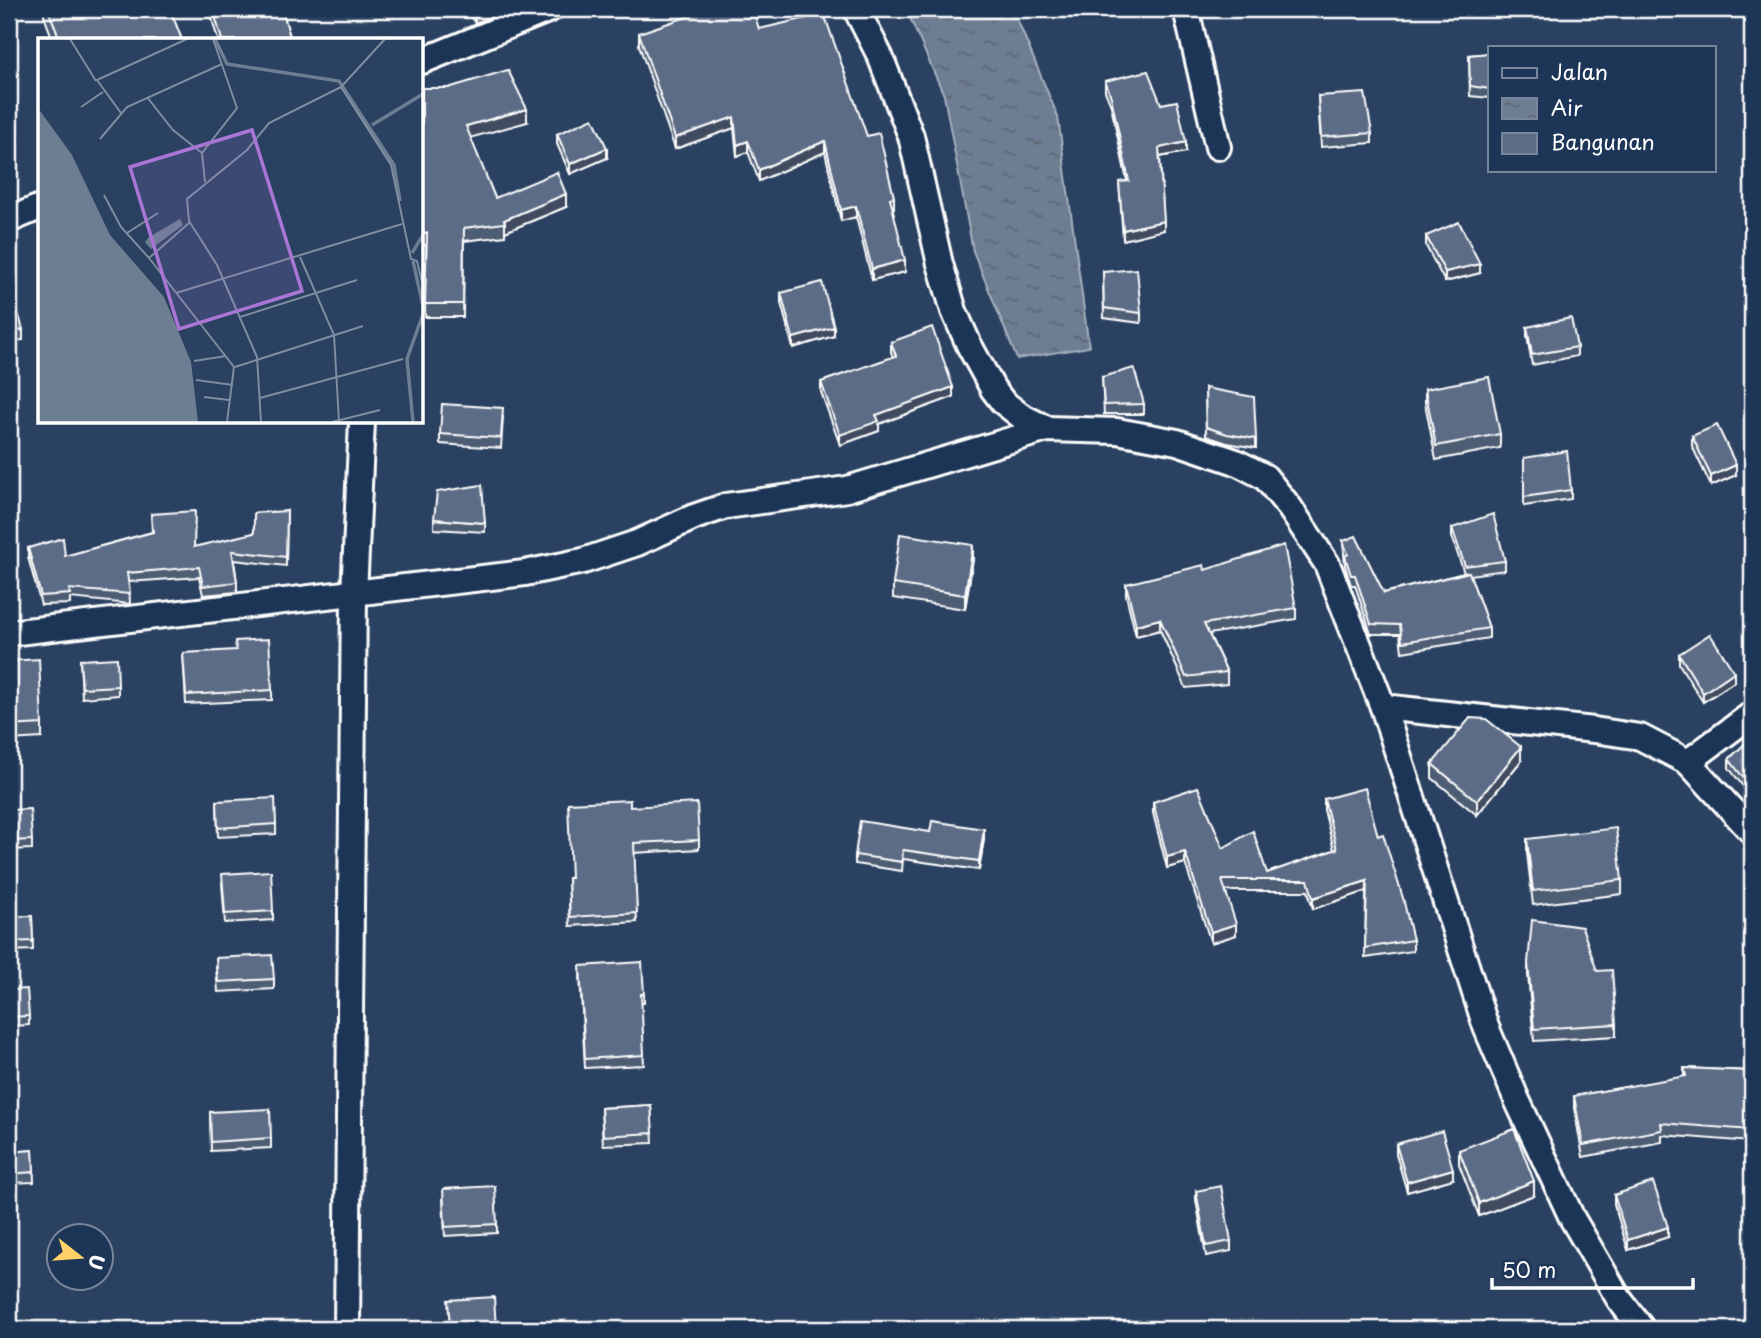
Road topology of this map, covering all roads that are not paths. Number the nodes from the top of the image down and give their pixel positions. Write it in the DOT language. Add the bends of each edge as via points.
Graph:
graph roads {
  1 [pos="550,9"];
  2 [pos="856,9"];
  3 [pos="1186,9"];
  4 [pos="424,60"];
  5 [pos="1218,147"];
  6 [pos="38,208"];
  7 [pos="9,220"];
  8 [pos="362,424"];
  9 [pos="1047,429"];
  10 [pos="354,594"];
  11 [pos="9,633"];
  12 [pos="1383,707"];
  13 [pos="1752,714"];
  14 [pos="1688,762"];
  15 [pos="1752,832"];
  16 [pos="347,1329"];
  17 [pos="1642,1329"];
  1 -- 4 [label="street"];
  2 -- 9 [label="street" via="911,136 940,264 969,345 1003,402"];
  3 -- 5 [label="street"];
  6 -- 7 [label="street"];
  8 -- 10 [label="street"];
  9 -- 10 [label="street" via="847,489 726,506 583,561 525,573"];
  9 -- 12 [label="street" via="1116,431 1177,442 1265,477 1327,564"];
  10 -- 11 [label="street"];
  10 -- 16 [label="street"];
  12 -- 14 [label="street" via="1640,737"];
  12 -- 17 [label="street" via="1486,1027 1572,1218"];
  13 -- 14 [label="street"];
  14 -- 15 [label="street"];
}
